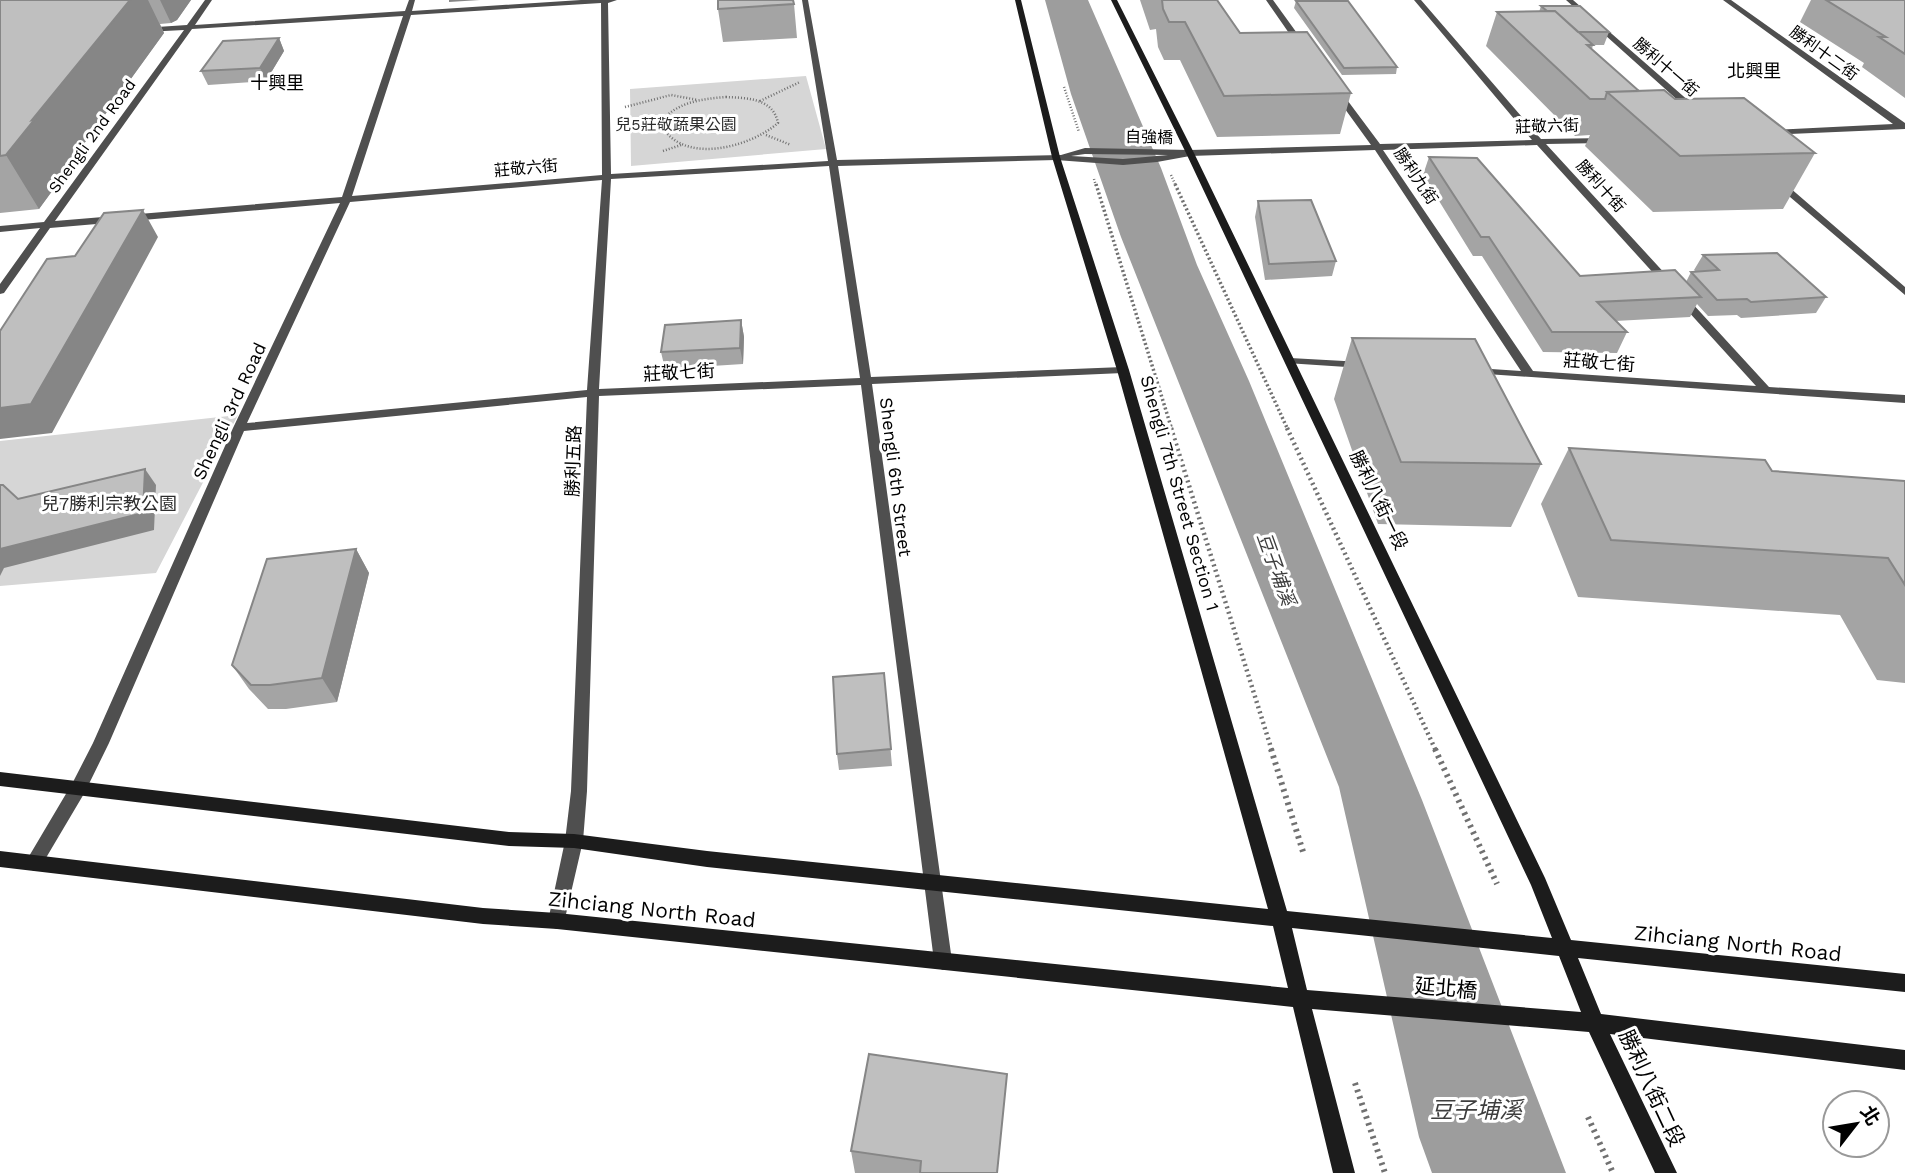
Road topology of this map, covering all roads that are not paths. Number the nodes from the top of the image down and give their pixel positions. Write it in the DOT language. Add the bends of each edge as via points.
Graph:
graph roads {
  1 [pos="209,0"];
  2 [pos="412,0"];
  3 [pos="604,0"];
  4 [pos="614,0"];
  5 [pos="805,0"];
  6 [pos="1018,0"];
  7 [pos="1114,0"];
  8 [pos="1269,0"];
  9 [pos="1417,0"];
  10 [pos="1569,0"];
  11 [pos="1726,0"];
  12 [pos="406,14"];
  13 [pos="190,27"];
  14 [pos="136,30"];
  15 [pos="1308,53"];
  16 [pos="1331,84"];
  17 [pos="1703,118"];
  18 [pos="1903,127"];
  19 [pos="1764,134"];
  20 [pos="1619,140"];
  21 [pos="1541,143"];
  22 [pos="1377,147"];
  23 [pos="1190,153"];
  24 [pos="1056,157"];
  25 [pos="834,163"];
  26 [pos="607,177"];
  27 [pos="1774,179"];
  28 [pos="346,200"];
  29 [pos="45,224"];
  30 [pos="0,229"];
  31 [pos="0,291"];
  32 [pos="1905,292"];
  33 [pos="1290,361"];
  34 [pos="1370,365"];
  35 [pos="1123,370"];
  36 [pos="1463,371"];
  37 [pos="1530,375"];
  38 [pos="866,380"];
  39 [pos="1766,390"];
  40 [pos="593,393"];
  41 [pos="1905,399"];
  42 [pos="239,428"];
  43 [pos="0,779"];
  44 [pos="79,787"];
  45 [pos="574,841"];
  46 [pos="0,859"];
  47 [pos="34,863"];
  48 [pos="932,880"];
  49 [pos="1280,918"];
  50 [pos="557,921"];
  51 [pos="1567,950"];
  52 [pos="943,961"];
  53 [pos="1905,982"];
  54 [pos="1301,997"];
  55 [pos="1595,1023"];
  56 [pos="1905,1060"];
  57 [pos="1344,1173"];
  58 [pos="1666,1173"];
  1 -- 13 [label="street, Shengli 2nd Road"];
  2 -- 12 [label="street, Shengli 3rd Road"];
  3 -- 4 [label="street"];
  3 -- 12 [label="street"];
  3 -- 26 [label="street, 勝利五路"];
  5 -- 25 [label="street, Shengli 6th Street"];
  6 -- 24 [label="street, Shengli 7th Street Section 1"];
  7 -- 23 [label="street, 勝利八街一段"];
  8 -- 15 [label="street"];
  9 -- 21 [label="street, 勝利十街"];
  10 -- 17 [label="street, 勝利十一街"];
  11 -- 18 [label="street, 勝利十二街"];
  12 -- 13 [label="street"];
  12 -- 28 [label="street, Shengli 3rd Road"];
  13 -- 14 [label="street"];
  13 -- 29 [label="street, Shengli 2nd Road"];
  16 -- 22 [label="street, 勝利九街"];
  18 -- 19 [label="street"];
  20 -- 21 [label="street, 莊敬六街"];
  21 -- 22 [label="street, 莊敬六街"];
  21 -- 39 [label="street, 勝利十街"];
  22 -- 23 [label="street, 莊敬六街"];
  22 -- 37 [label="street, 勝利九街"];
  23 -- 24 [label="street, 自強橋" via="1085,150"];
  23 -- 24 [label="street, 自強橋" via="1166,164 1090,165"];
  23 -- 33 [label="street, 勝利八街一段"];
  24 -- 25 [label="street, 莊敬六街"];
  24 -- 35 [label="street, Shengli 7th Street Section 1"];
  25 -- 26 [label="street, 莊敬六街"];
  25 -- 38 [label="street, Shengli 6th Street"];
  26 -- 28 [label="street, 莊敬六街"];
  26 -- 40 [label="street, 勝利五路"];
  27 -- 32 [label="street"];
  28 -- 29 [label="street, 莊敬六街"];
  28 -- 42 [label="street, Shengli 3rd Road"];
  29 -- 30 [label="street, 莊敬六街"];
  29 -- 31 [label="street, Shengli 2nd Road"];
  33 -- 34 [label="street"];
  33 -- 51 [label="street, 勝利八街一段"];
  35 -- 38 [label="street, 莊敬七街"];
  35 -- 49 [label="street, Shengli 7th Street Section 1"];
  36 -- 37 [label="street, 莊敬七街"];
  37 -- 39 [label="street, 莊敬七街"];
  38 -- 40 [label="street, 莊敬七街"];
  38 -- 48 [label="street, Shengli 6th Street"];
  39 -- 41 [label="street, 莊敬七街"];
  40 -- 42 [label="street, 莊敬七街"];
  40 -- 45 [label="street, 勝利五路"];
  42 -- 44 [label="street, Shengli 3rd Road"];
  43 -- 44 [label="street"];
  44 -- 45 [label="street" via="509,839"];
  44 -- 47 [label="street, Shengli 3rd Road"];
  45 -- 48 [label="street" via="706,859"];
  45 -- 50 [label="street, 勝利五路"];
  46 -- 47 [label="street, Zihciang North Road"];
  47 -- 50 [label="street, Zihciang North Road"];
  48 -- 49 [label="street"];
  48 -- 52 [label="street, Shengli 6th Street"];
  49 -- 51 [label="street, Zihciang North Road"];
  49 -- 54 [label="street, Shengli 7th Street Section 1"];
  50 -- 52 [label="street, Zihciang North Road"];
  51 -- 53 [label="street, Zihciang North Road"];
  51 -- 55 [label="street, 勝利八街一段"];
  52 -- 54 [label="street, Zihciang North Road"];
  54 -- 55 [label="street, 延北橋"];
  54 -- 57 [label="street, Shengli 7th Street Section 1"];
  55 -- 56 [label="street"];
  55 -- 58 [label="street, 勝利八街二段"];
}
